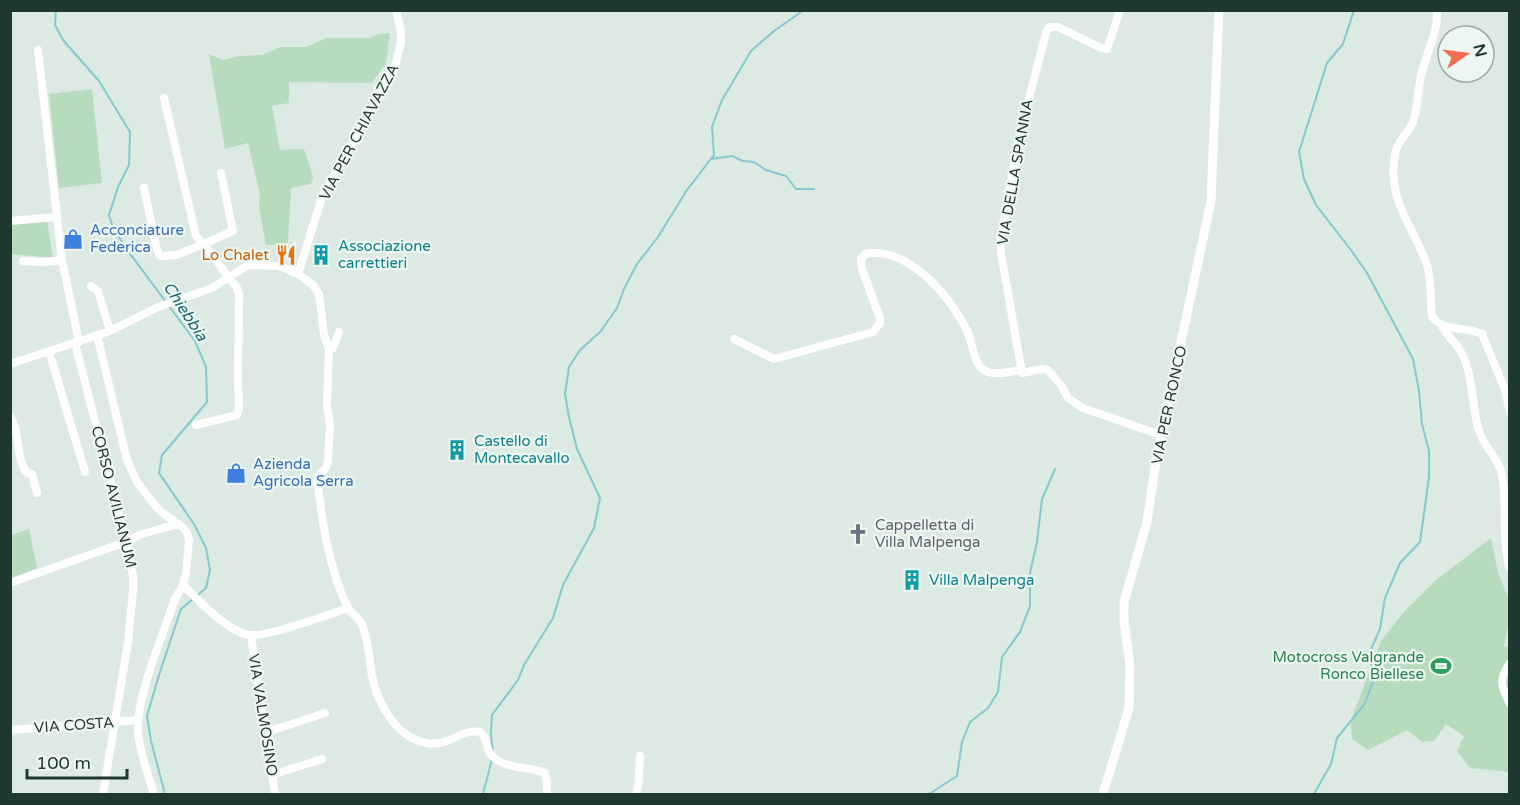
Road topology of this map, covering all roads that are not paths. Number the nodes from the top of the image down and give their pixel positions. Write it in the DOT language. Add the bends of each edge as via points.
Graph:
graph roads {
  1 [pos="396,10"];
  2 [pos="1120,10"];
  3 [pos="1219,10"];
  4 [pos="1437,10"];
  5 [pos="38,50"];
  6 [pos="164,98"];
  7 [pos="221,173"];
  8 [pos="144,188"];
  9 [pos="57,217"];
  10 [pos="10,221"];
  11 [pos="204,244"];
  12 [pos="62,260"];
  13 [pos="23,261"];
  14 [pos="298,274"];
  15 [pos="228,276"];
  16 [pos="91,286"];
  17 [pos="1441,324"];
  18 [pos="110,331"];
  19 [pos="339,332"];
  20 [pos="97,335"];
  21 [pos="734,339"];
  22 [pos="77,342"];
  23 [pos="329,350"];
  24 [pos="49,351"];
  25 [pos="10,364"];
  26 [pos="1020,370"];
  27 [pos="1509,412"];
  28 [pos="10,416"];
  29 [pos="196,425"];
  30 [pos="1161,435"];
  31 [pos="85,472"];
  32 [pos="37,493"];
  33 [pos="177,524"];
  34 [pos="126,542"];
  35 [pos="1509,568"];
  36 [pos="10,583"];
  37 [pos="183,585"];
  38 [pos="348,608"];
  39 [pos="251,636"];
  40 [pos="1509,663"];
  41 [pos="1509,704"];
  42 [pos="325,713"];
  43 [pos="138,720"];
  44 [pos="114,722"];
  45 [pos="10,730"];
  46 [pos="264,733"];
  47 [pos="640,756"];
  48 [pos="322,759"];
  49 [pos="272,775"];
  50 [pos="103,795"];
  51 [pos="154,795"];
  52 [pos="275,795"];
  53 [pos="547,795"];
  54 [pos="636,795"];
  55 [pos="1103,795"];
  1 -- 14 [label="street, VIA PER CHIAVAZZA" via="401,31 393,74 323,194"];
  2 -- 26 [label="street, VIA DELLA SPANNA" via="1107,49 1058,27 1049,27 1029,93 1000,241"];
  3 -- 30 [label="street, VIA PER RONCO" via="1211,201"];
  4 -- 17 [label="street" via="1416,111 1395,154 1394,189 1426,261 1432,316"];
  5 -- 9 [label="street, CORSO AVILIANUM"];
  6 -- 11 [label="street" via="196,236"];
  7 -- 11 [label="street" via="233,231"];
  8 -- 11 [label="street" via="160,256 176,255"];
  9 -- 10 [label="street"];
  9 -- 12 [label="street, CORSO AVILIANUM"];
  11 -- 15 [label="street"];
  12 -- 13 [label="street"];
  12 -- 22 [label="street, CORSO AVILIANUM"];
  14 -- 15 [label="street" via="280,266 258,264"];
  14 -- 23 [label="street" via="319,294"];
  15 -- 18 [label="street" via="212,288 156,308"];
  15 -- 29 [label="street" via="239,294 239,408 237,415"];
  16 -- 18 [label="street" via="98,291"];
  17 -- 27 [label="street" via="1460,330 1471,328 1482,334"];
  17 -- 35 [label="street" via="1462,354 1479,433 1501,471"];
  18 -- 20 [label="street"];
  19 -- 23 [label="street"];
  20 -- 22 [label="street"];
  20 -- 33 [label="street" via="127,460 150,499"];
  21 -- 26 [label="street" via="774,359 873,332 880,318 861,259 872,253 911,264 932,281 963,323 983,370"];
  22 -- 24 [label="street"];
  22 -- 34 [label="street, CORSO AVILIANUM"];
  23 -- 38 [label="street" via="328,461 317,477 326,539"];
  24 -- 25 [label="street"];
  24 -- 31 [label="street"];
  26 -- 30 [label="street" via="1048,370 1068,398 1083,408"];
  28 -- 32 [label="street" via="22,466 32,474"];
  30 -- 55 [label="street, VIA PER RONCO" via="1147,522 1124,603 1129,708"];
  33 -- 34 [label="street"];
  33 -- 37 [label="street" via="189,540"];
  34 -- 36 [label="street"];
  34 -- 44 [label="street, CORSO AVILIANUM" via="133,591"];
  37 -- 39 [label="street" via="229,626"];
  37 -- 43 [label="street" via="152,665"];
  38 -- 39 [label="street"];
  38 -- 53 [label="street" via="362,623 372,677 394,723 414,739 435,744 480,732 494,756 513,766 545,773"];
  39 -- 46 [label="street, VIA VALMOSINO"];
  40 -- 41 [label="street" via="1501,682"];
  42 -- 46 [label="street"];
  43 -- 44 [label="street, VIA COSTA"];
  43 -- 51 [label="street" via="140,751"];
  44 -- 45 [label="street, VIA COSTA"];
  44 -- 50 [label="street, CORSO AVILIANUM"];
  46 -- 49 [label="street, VIA VALMOSINO"];
  47 -- 54 [label="street"];
  48 -- 49 [label="street"];
  49 -- 52 [label="street, VIA VALMOSINO"];
}
